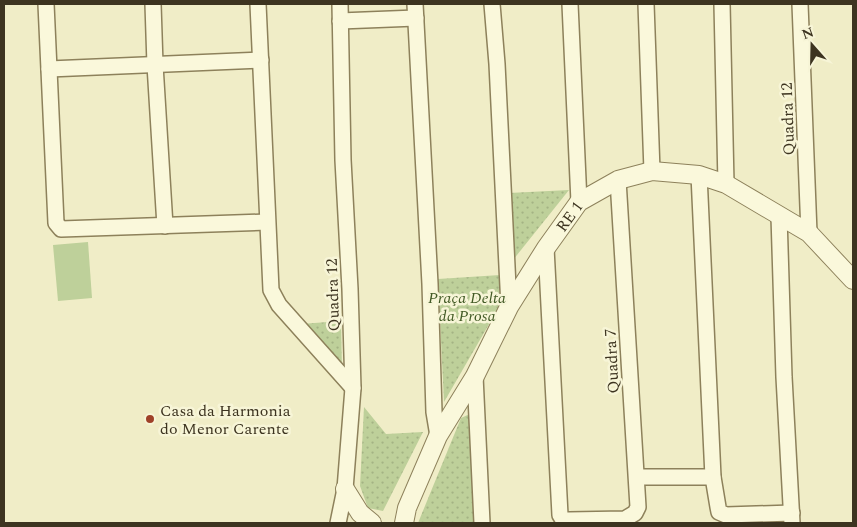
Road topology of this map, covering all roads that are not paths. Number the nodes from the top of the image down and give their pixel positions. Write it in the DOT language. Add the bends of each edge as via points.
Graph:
graph roads {
  1 [pos="46,4"];
  2 [pos="154,4"];
  3 [pos="258,4"];
  4 [pos="340,4"];
  5 [pos="492,4"];
  6 [pos="570,4"];
  7 [pos="646,4"];
  8 [pos="722,4"];
  9 [pos="800,4"];
  10 [pos="415,11"];
  11 [pos="340,21"];
  12 [pos="261,60"];
  13 [pos="155,65"];
  14 [pos="49,69"];
  15 [pos="652,171"];
  16 [pos="700,174"];
  17 [pos="618,180"];
  18 [pos="726,184"];
  19 [pos="579,202"];
  20 [pos="779,216"];
  21 [pos="267,222"];
  22 [pos="165,226"];
  23 [pos="809,233"];
  24 [pos="546,248"];
  25 [pos="853,280"];
  26 [pos="509,308"];
  27 [pos="475,376"];
  28 [pos="353,388"];
  29 [pos="438,436"];
  30 [pos="637,477"];
  31 [pos="713,477"];
  32 [pos="343,496"];
  33 [pos="406,515"];
  34 [pos="792,518"];
  35 [pos="743,519"];
  36 [pos="338,523"];
  37 [pos="344,523"];
  38 [pos="372,523"];
  39 [pos="395,523"];
  40 [pos="482,523"];
  1 -- 14 [label="street"];
  2 -- 13 [label="street"];
  3 -- 12 [label="street, Quadra 12"];
  4 -- 11 [label="street, Quadra 12"];
  5 -- 26 [label="street"];
  6 -- 19 [label="street"];
  7 -- 15 [label="street"];
  8 -- 18 [label="street"];
  9 -- 23 [label="street, Quadra 12"];
  10 -- 11 [label="street"];
  10 -- 29 [label="street" via="434,412"];
  11 -- 28 [label="street, Quadra 12"];
  12 -- 13 [label="street"];
  12 -- 21 [label="street, Quadra 12"];
  13 -- 14 [label="street"];
  13 -- 22 [label="street"];
  14 -- 22 [label="street" via="57,226 61,229"];
  15 -- 16 [label="street, RE 1"];
  15 -- 17 [label="street, RE 1"];
  16 -- 18 [label="street, RE 1"];
  16 -- 31 [label="street"];
  17 -- 19 [label="street, RE 1"];
  17 -- 30 [label="street, Quadra 7"];
  18 -- 20 [label="street, RE 1"];
  19 -- 24 [label="street, RE 1"];
  20 -- 23 [label="street, RE 1"];
  20 -- 34 [label="street"];
  21 -- 22 [label="street"];
  21 -- 28 [label="street, Quadra 12" via="270,283 275,298"];
  23 -- 25 [label="street, RE 1"];
  24 -- 26 [label="street, RE 1"];
  24 -- 30 [label="street, Quadra 7" via="562,518 625,519 638,507"];
  26 -- 27 [label="street, RE 1"];
  27 -- 29 [label="street, RE 1"];
  27 -- 40 [label="street"];
  28 -- 32 [label="street"];
  29 -- 33 [label="street, RE 1"];
  30 -- 31 [label="street"];
  31 -- 35 [label="street" via="719,512"];
  32 -- 36 [label="street"];
  32 -- 37 [label="street"];
  32 -- 38 [label="street"];
  33 -- 39 [label="street, RE 1"];
  34 -- 35 [label="street"];
}
